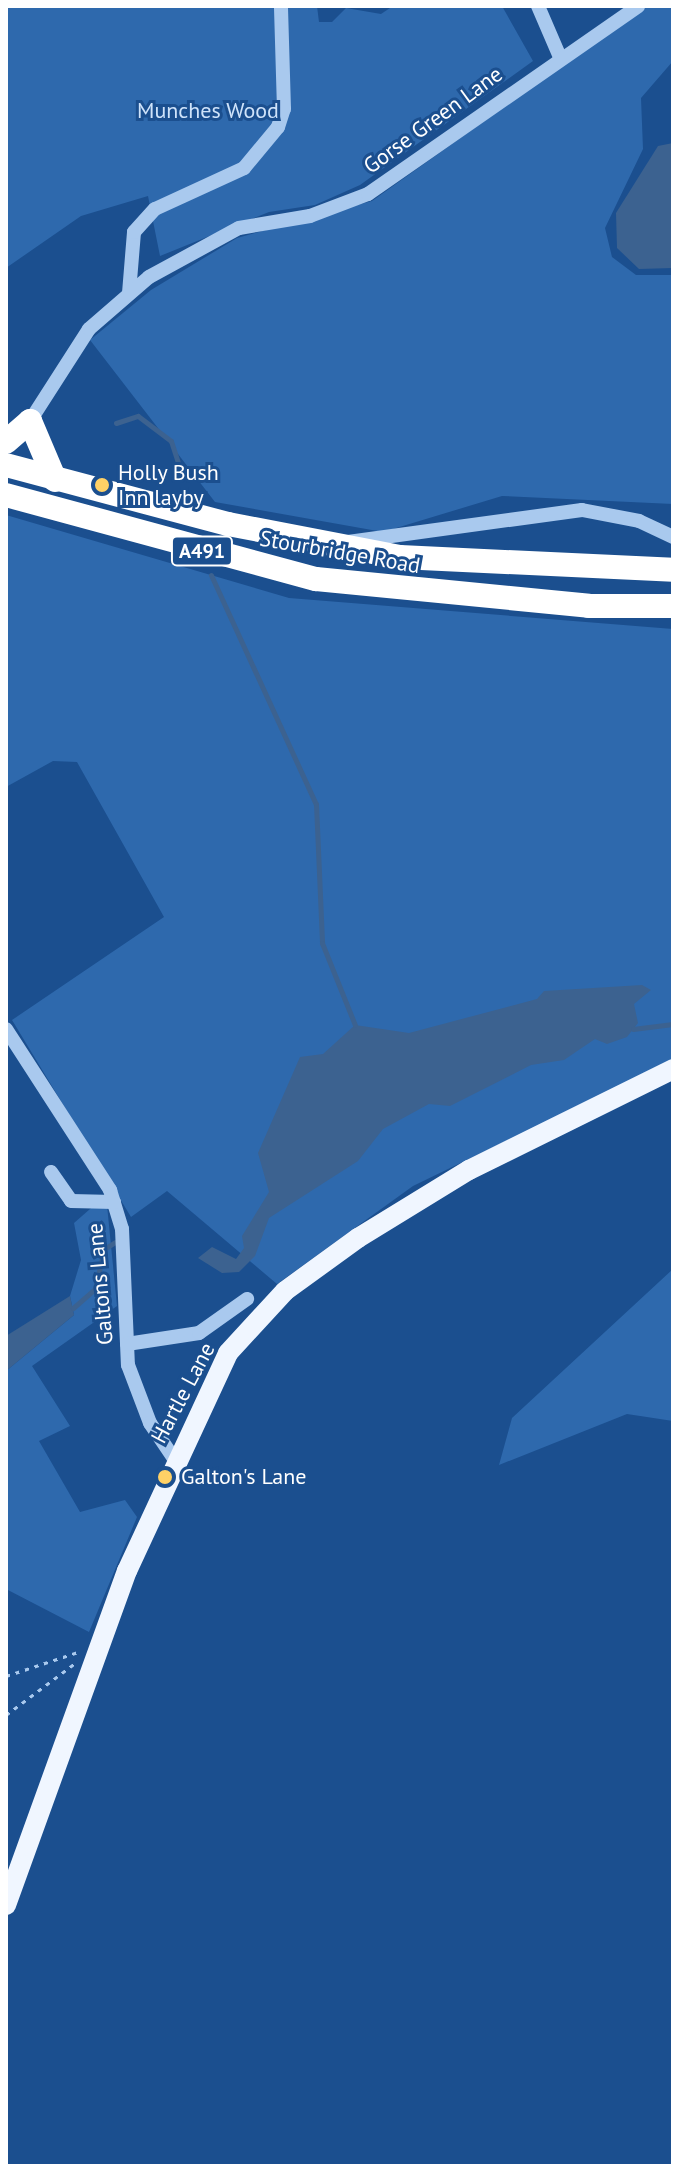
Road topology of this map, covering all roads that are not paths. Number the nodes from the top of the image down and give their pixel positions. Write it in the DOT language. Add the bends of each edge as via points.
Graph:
graph roads {
  1 [pos="281,6"];
  2 [pos="538,6"];
  3 [pos="638,6"];
  4 [pos="560,57"];
  5 [pos="129,293"];
  6 [pos="30,421"];
  7 [pos="6,442"];
  8 [pos="6,465"];
  9 [pos="55,480"];
  10 [pos="6,495"];
  11 [pos="673,537"];
  12 [pos="332,546"];
  13 [pos="673,570"];
  14 [pos="673,606"];
  15 [pos="6,1029"];
  16 [pos="673,1069"];
  17 [pos="51,1172"];
  18 [pos="114,1202"];
  19 [pos="247,1299"];
  20 [pos="127,1344"];
  21 [pos="175,1460"];
  22 [pos="6,1905"];
  1 -- 5 [label="street" via="284,109 278,127 244,168 155,209 134,232"];
  2 -- 4 [label="street"];
  3 -- 4 [label="street, Gorse Green Lane"];
  4 -- 5 [label="street, Gorse Green Lane" via="368,194 310,216 239,228"];
  5 -- 6 [label="street, Gorse Green Lane" via="89,329"];
  6 -- 7 [label="highway"];
  6 -- 9 [label="highway"];
  8 -- 9 [label="highway, Stourbridge Road / A491"];
  9 -- 12 [label="highway, Stourbridge Road / A491"];
  10 -- 14 [label="highway, Stourbridge Road / A491" via="316,579 589,606"];
  11 -- 12 [label="street" via="639,521 582,510"];
  12 -- 13 [label="highway, Stourbridge Road / A491" via="573,570"];
  15 -- 18 [label="street, Galtons Lane"];
  16 -- 21 [label="main road, Hartle Lane" via="469,1170 285,1291 228,1353"];
  17 -- 18 [label="street" via="71,1201"];
  18 -- 20 [label="street, Galtons Lane"];
  19 -- 20 [label="street" via="199,1333"];
  20 -- 21 [label="street, Galtons Lane" via="150,1423"];
  21 -- 22 [label="main road, Hartle Lane"];
}
